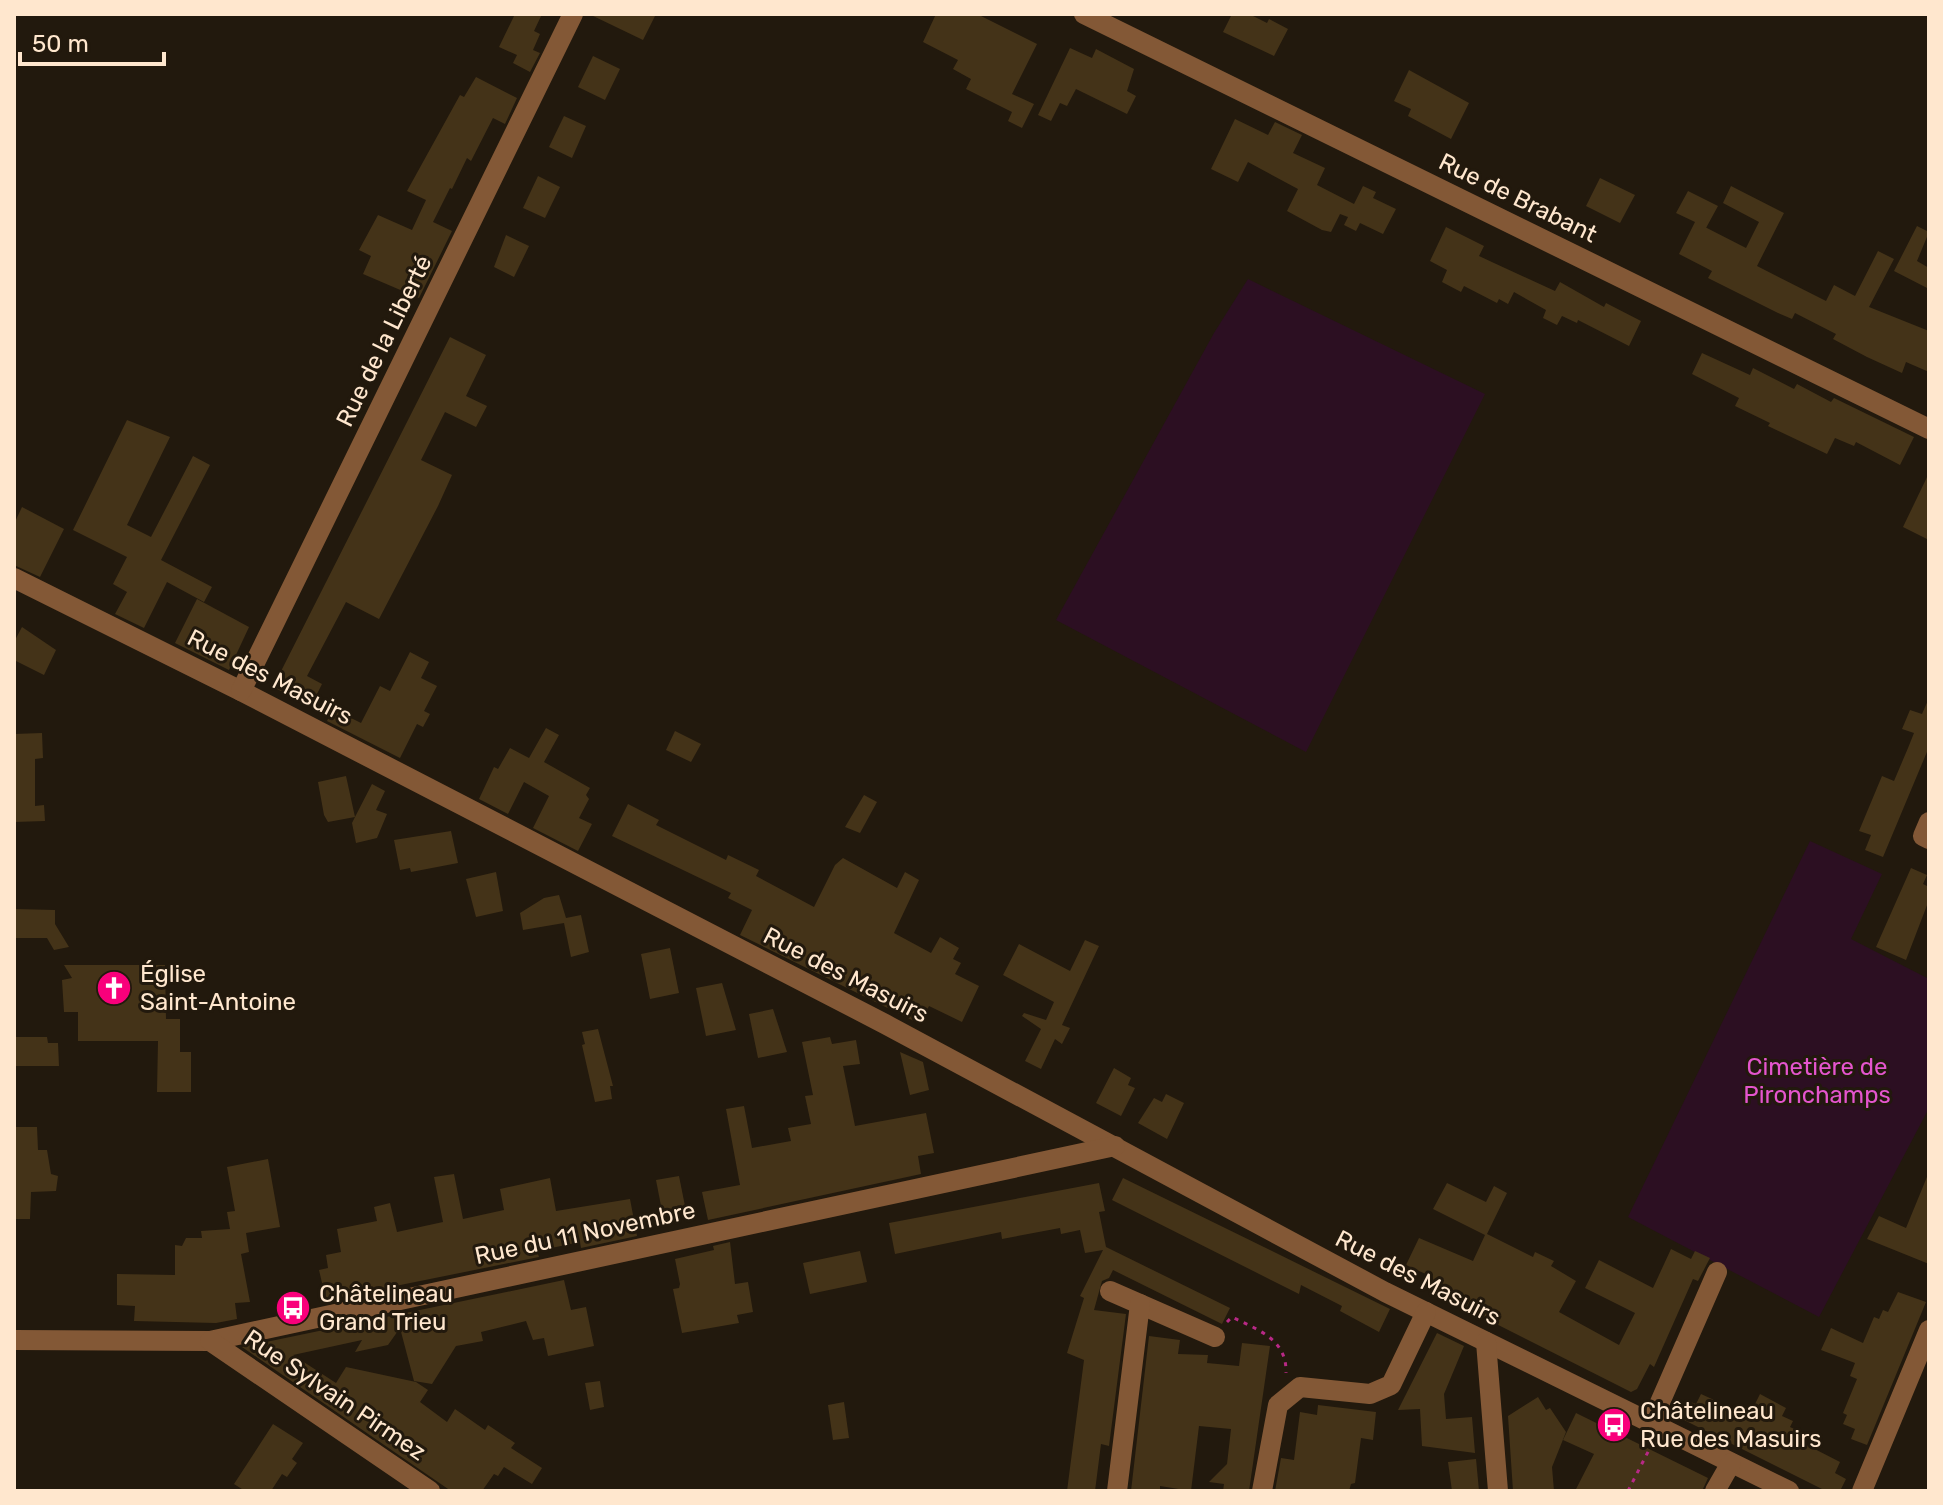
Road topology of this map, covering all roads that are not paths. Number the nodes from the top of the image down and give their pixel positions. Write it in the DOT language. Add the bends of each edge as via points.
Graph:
graph roads {
  1 [pos="573,14"];
  2 [pos="1084,14"];
  3 [pos="1929,429"];
  4 [pos="14,578"];
  5 [pos="241,691"];
  6 [pos="1929,822"];
  7 [pos="1929,839"];
  8 [pos="1115,1146"];
  9 [pos="1717,1272"];
  10 [pos="1110,1291"];
  11 [pos="1140,1304"];
  12 [pos="1426,1312"];
  13 [pos="1929,1330"];
  14 [pos="1215,1337"];
  15 [pos="14,1340"];
  16 [pos="210,1341"];
  17 [pos="1486,1342"];
  18 [pos="1656,1425"];
  19 [pos="1731,1463"];
  20 [pos="430,1491"];
  21 [pos="1117,1491"];
  22 [pos="1262,1491"];
  23 [pos="1498,1491"];
  24 [pos="1715,1491"];
  25 [pos="1789,1491"];
  26 [pos="1862,1491"];
  1 -- 5 [label="street, Rue de la Liberté"];
  2 -- 3 [label="street, Rue de Brabant"];
  4 -- 5 [label="street, Rue des Masuirs"];
  5 -- 8 [label="street, Rue des Masuirs"];
  6 -- 7 [label="street" via="1923,836"];
  8 -- 12 [label="street, Rue des Masuirs"];
  8 -- 16 [label="street, Rue du 11 Novembre"];
  9 -- 18 [label="street"];
  10 -- 11 [label="street"];
  11 -- 14 [label="street"];
  11 -- 21 [label="street"];
  12 -- 17 [label="street, Rue des Masuirs"];
  12 -- 22 [label="street" via="1391,1385 1370,1394 1300,1387 1278,1405"];
  13 -- 26 [label="street"];
  15 -- 16 [label="street, Rue du 11 Novembre"];
  16 -- 20 [label="street, Rue Sylvain Pirmez"];
  17 -- 18 [label="street, Rue des Masuirs"];
  17 -- 23 [label="street"];
  18 -- 19 [label="street, Rue des Masuirs"];
  19 -- 24 [label="street"];
  19 -- 25 [label="street, Rue des Masuirs"];
}
